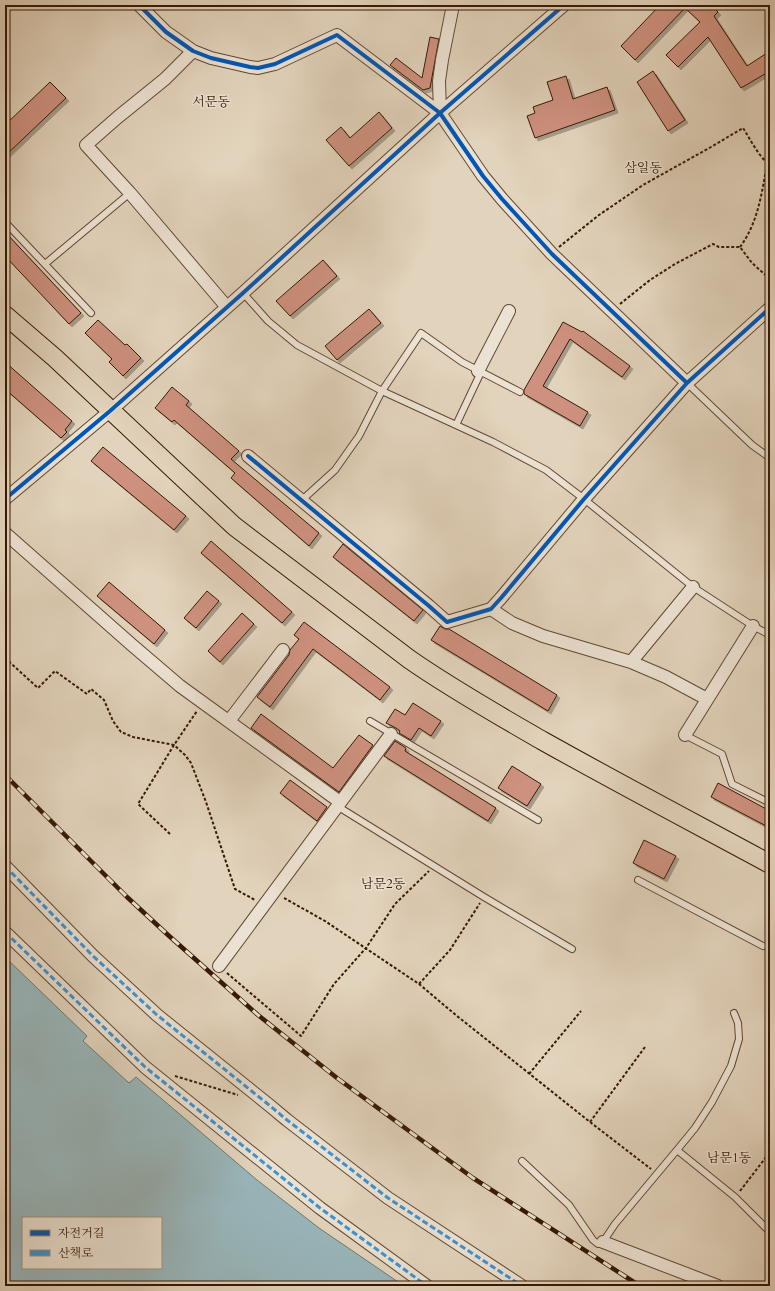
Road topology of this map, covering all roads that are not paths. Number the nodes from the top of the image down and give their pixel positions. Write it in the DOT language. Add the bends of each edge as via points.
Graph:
graph roads {
  1 [pos="139,5"];
  2 [pos="453,5"];
  3 [pos="564,5"];
  4 [pos="193,51"];
  5 [pos="440,113"];
  6 [pos="130,193"];
  7 [pos="5,222"];
  8 [pos="45,264"];
  9 [pos="243,292"];
  10 [pos="226,306"];
  11 [pos="770,308"];
  12 [pos="509,311"];
  13 [pos="91,313"];
  14 [pos="5,315"];
  15 [pos="480,371"];
  16 [pos="686,384"];
  17 [pos="382,391"];
  18 [pos="520,392"];
  19 [pos="110,411"];
  20 [pos="456,425"];
  21 [pos="248,456"];
  22 [pos="770,458"];
  23 [pos="5,499"];
  24 [pos="584,499"];
  25 [pos="302,500"];
  26 [pos="5,533"];
  27 [pos="693,587"];
  28 [pos="490,609"];
  29 [pos="754,626"];
  30 [pos="770,635"];
  31 [pos="283,650"];
  32 [pos="631,662"];
  33 [pos="707,700"];
  34 [pos="229,721"];
  35 [pos="370,721"];
  36 [pos="391,734"];
  37 [pos="685,735"];
  38 [pos="770,803"];
  39 [pos="339,804"];
  40 [pos="538,820"];
  41 [pos="770,864"];
  42 [pos="5,866"];
  43 [pos="638,880"];
  44 [pos="5,932"];
  45 [pos="763,946"];
  46 [pos="572,949"];
  47 [pos="218,966"];
  48 [pos="734,1014"];
  49 [pos="678,1150"];
  50 [pos="522,1161"];
  51 [pos="770,1232"];
  52 [pos="603,1242"];
  53 [pos="427,1286"];
  54 [pos="522,1286"];
  55 [pos="718,1286"];
  1 -- 4 [label="street" via="166,32"];
  2 -- 5 [label="street" via="439,81"];
  3 -- 5 [label="street"];
  4 -- 5 [label="street" via="211,58 258,68 275,64 337,35"];
  4 -- 6 [label="street" via="165,79 86,145"];
  5 -- 9 [label="street"];
  5 -- 16 [label="street" via="502,199 552,254"];
  6 -- 8 [label="lane"];
  6 -- 10 [label="street"];
  7 -- 8 [label="lane"];
  8 -- 13 [label="lane"];
  9 -- 10 [label="street"];
  9 -- 17 [label="lane" via="268,321 297,346"];
  10 -- 19 [label="street"];
  11 -- 16 [label="street"];
  12 -- 15 [label="street"];
  14 -- 19 [label="main road"];
  15 -- 17 [label="lane" via="462,362 421,333"];
  15 -- 18 [label="lane"];
  15 -- 20 [label="lane"];
  16 -- 22 [label="lane" via="752,445"];
  16 -- 24 [label="street"];
  17 -- 20 [label="lane"];
  17 -- 25 [label="lane" via="359,436 335,470"];
  19 -- 23 [label="street"];
  19 -- 41 [label="main road" via="234,526 433,676 566,754"];
  20 -- 24 [label="lane" via="546,470"];
  21 -- 25 [label="street"];
  24 -- 27 [label="lane"];
  24 -- 28 [label="street"];
  25 -- 28 [label="street" via="447,622"];
  26 -- 34 [label="street" via="180,686"];
  27 -- 29 [label="lane"];
  27 -- 32 [label="street"];
  28 -- 32 [label="street" via="512,623 543,636"];
  29 -- 30 [label="lane"];
  29 -- 33 [label="street"];
  31 -- 34 [label="street"];
  32 -- 33 [label="street" via="666,677"];
  33 -- 37 [label="street"];
  34 -- 39 [label="street"];
  35 -- 36 [label="lane"];
  36 -- 39 [label="street"];
  36 -- 40 [label="lane"];
  37 -- 38 [label="lane" via="722,754 732,784"];
  39 -- 46 [label="lane" via="484,897"];
  39 -- 47 [label="street"];
  42 -- 54 [label="street" via="93,956 151,1009 286,1120 388,1198"];
  43 -- 45 [label="lane"];
  44 -- 53 [label="street" via="145,1067 320,1208"];
  48 -- 49 [label="lane" via="738,1023 739,1039 730,1066 712,1102"];
  49 -- 51 [label="lane" via="735,1197"];
  49 -- 52 [label="lane" via="615,1224"];
  50 -- 52 [label="lane" via="569,1205 593,1240 598,1244"];
  52 -- 55 [label="street"];
}
